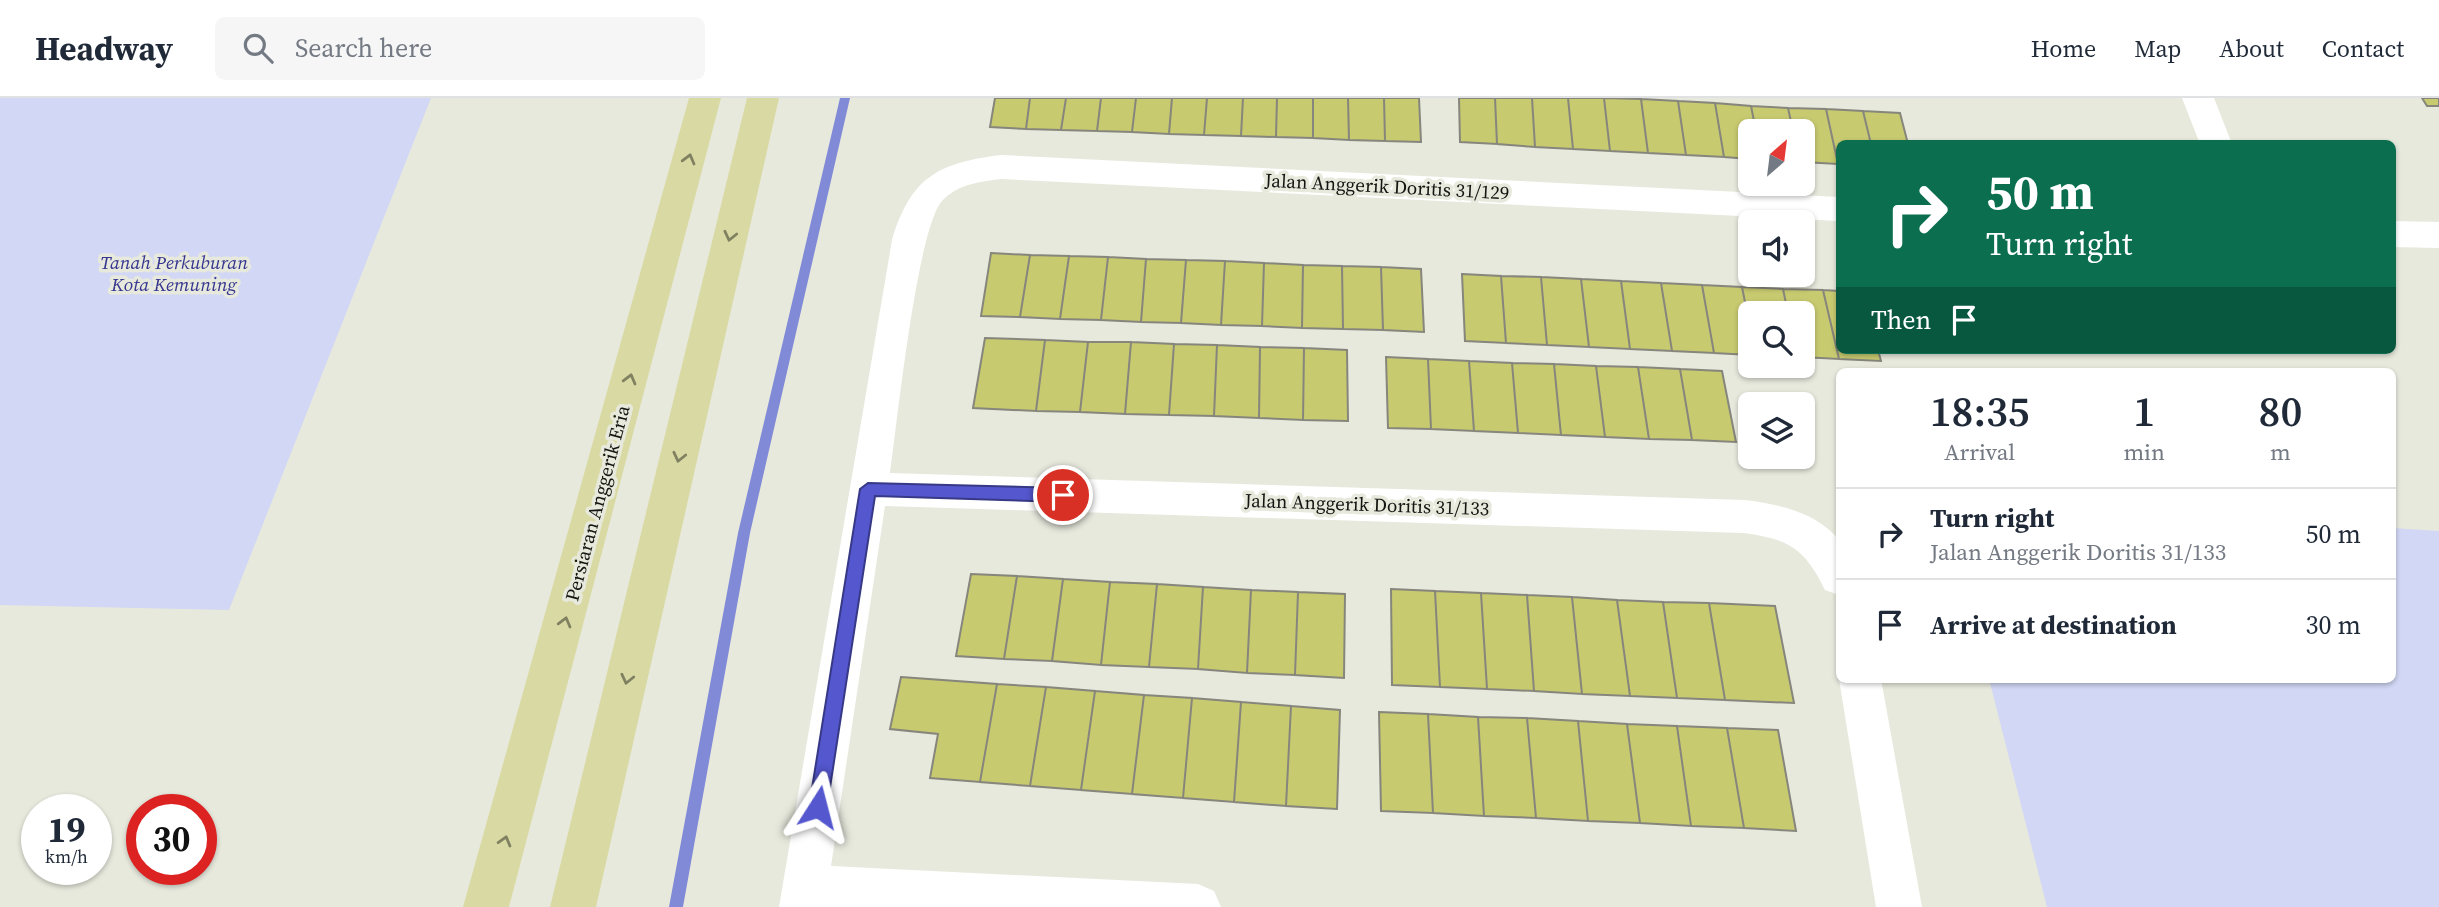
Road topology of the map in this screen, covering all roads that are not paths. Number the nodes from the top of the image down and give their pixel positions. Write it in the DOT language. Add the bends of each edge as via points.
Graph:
graph roads {
  1 [pos="705,98"];
  2 [pos="763,98"];
  3 [pos="2198,98"];
  4 [pos="2214,140"];
  5 [pos="1836,209"];
  6 [pos="2396,234"];
  7 [pos="2439,235"];
  8 [pos="868,489"];
  9 [pos="1836,569"];
  10 [pos="1861,683"];
  11 [pos="804,897"];
  12 [pos="486,907"];
  13 [pos="573,907"];
  14 [pos="1198,907"];
  15 [pos="1899,907"];
  12 -- 1 [label="main road, Persiaran Anggerik Eria, one-way"];
  2 -- 13 [label="main road, one-way"];
  3 -- 4 [label="street"];
  5 -- 8 [label="street, Jalan Anggerik Doritis 31/129" via="1001,167 966,170 938,183 917,214 908,242"];
  6 -- 7 [label="street"];
  8 -- 9 [label="street, Jalan Anggerik Doritis 31/133" via="1768,518 1808,535 1832,556"];
  8 -- 11 [label="street"];
  10 -- 15 [label="street"];
  11 -- 14 [label="street"];
}
